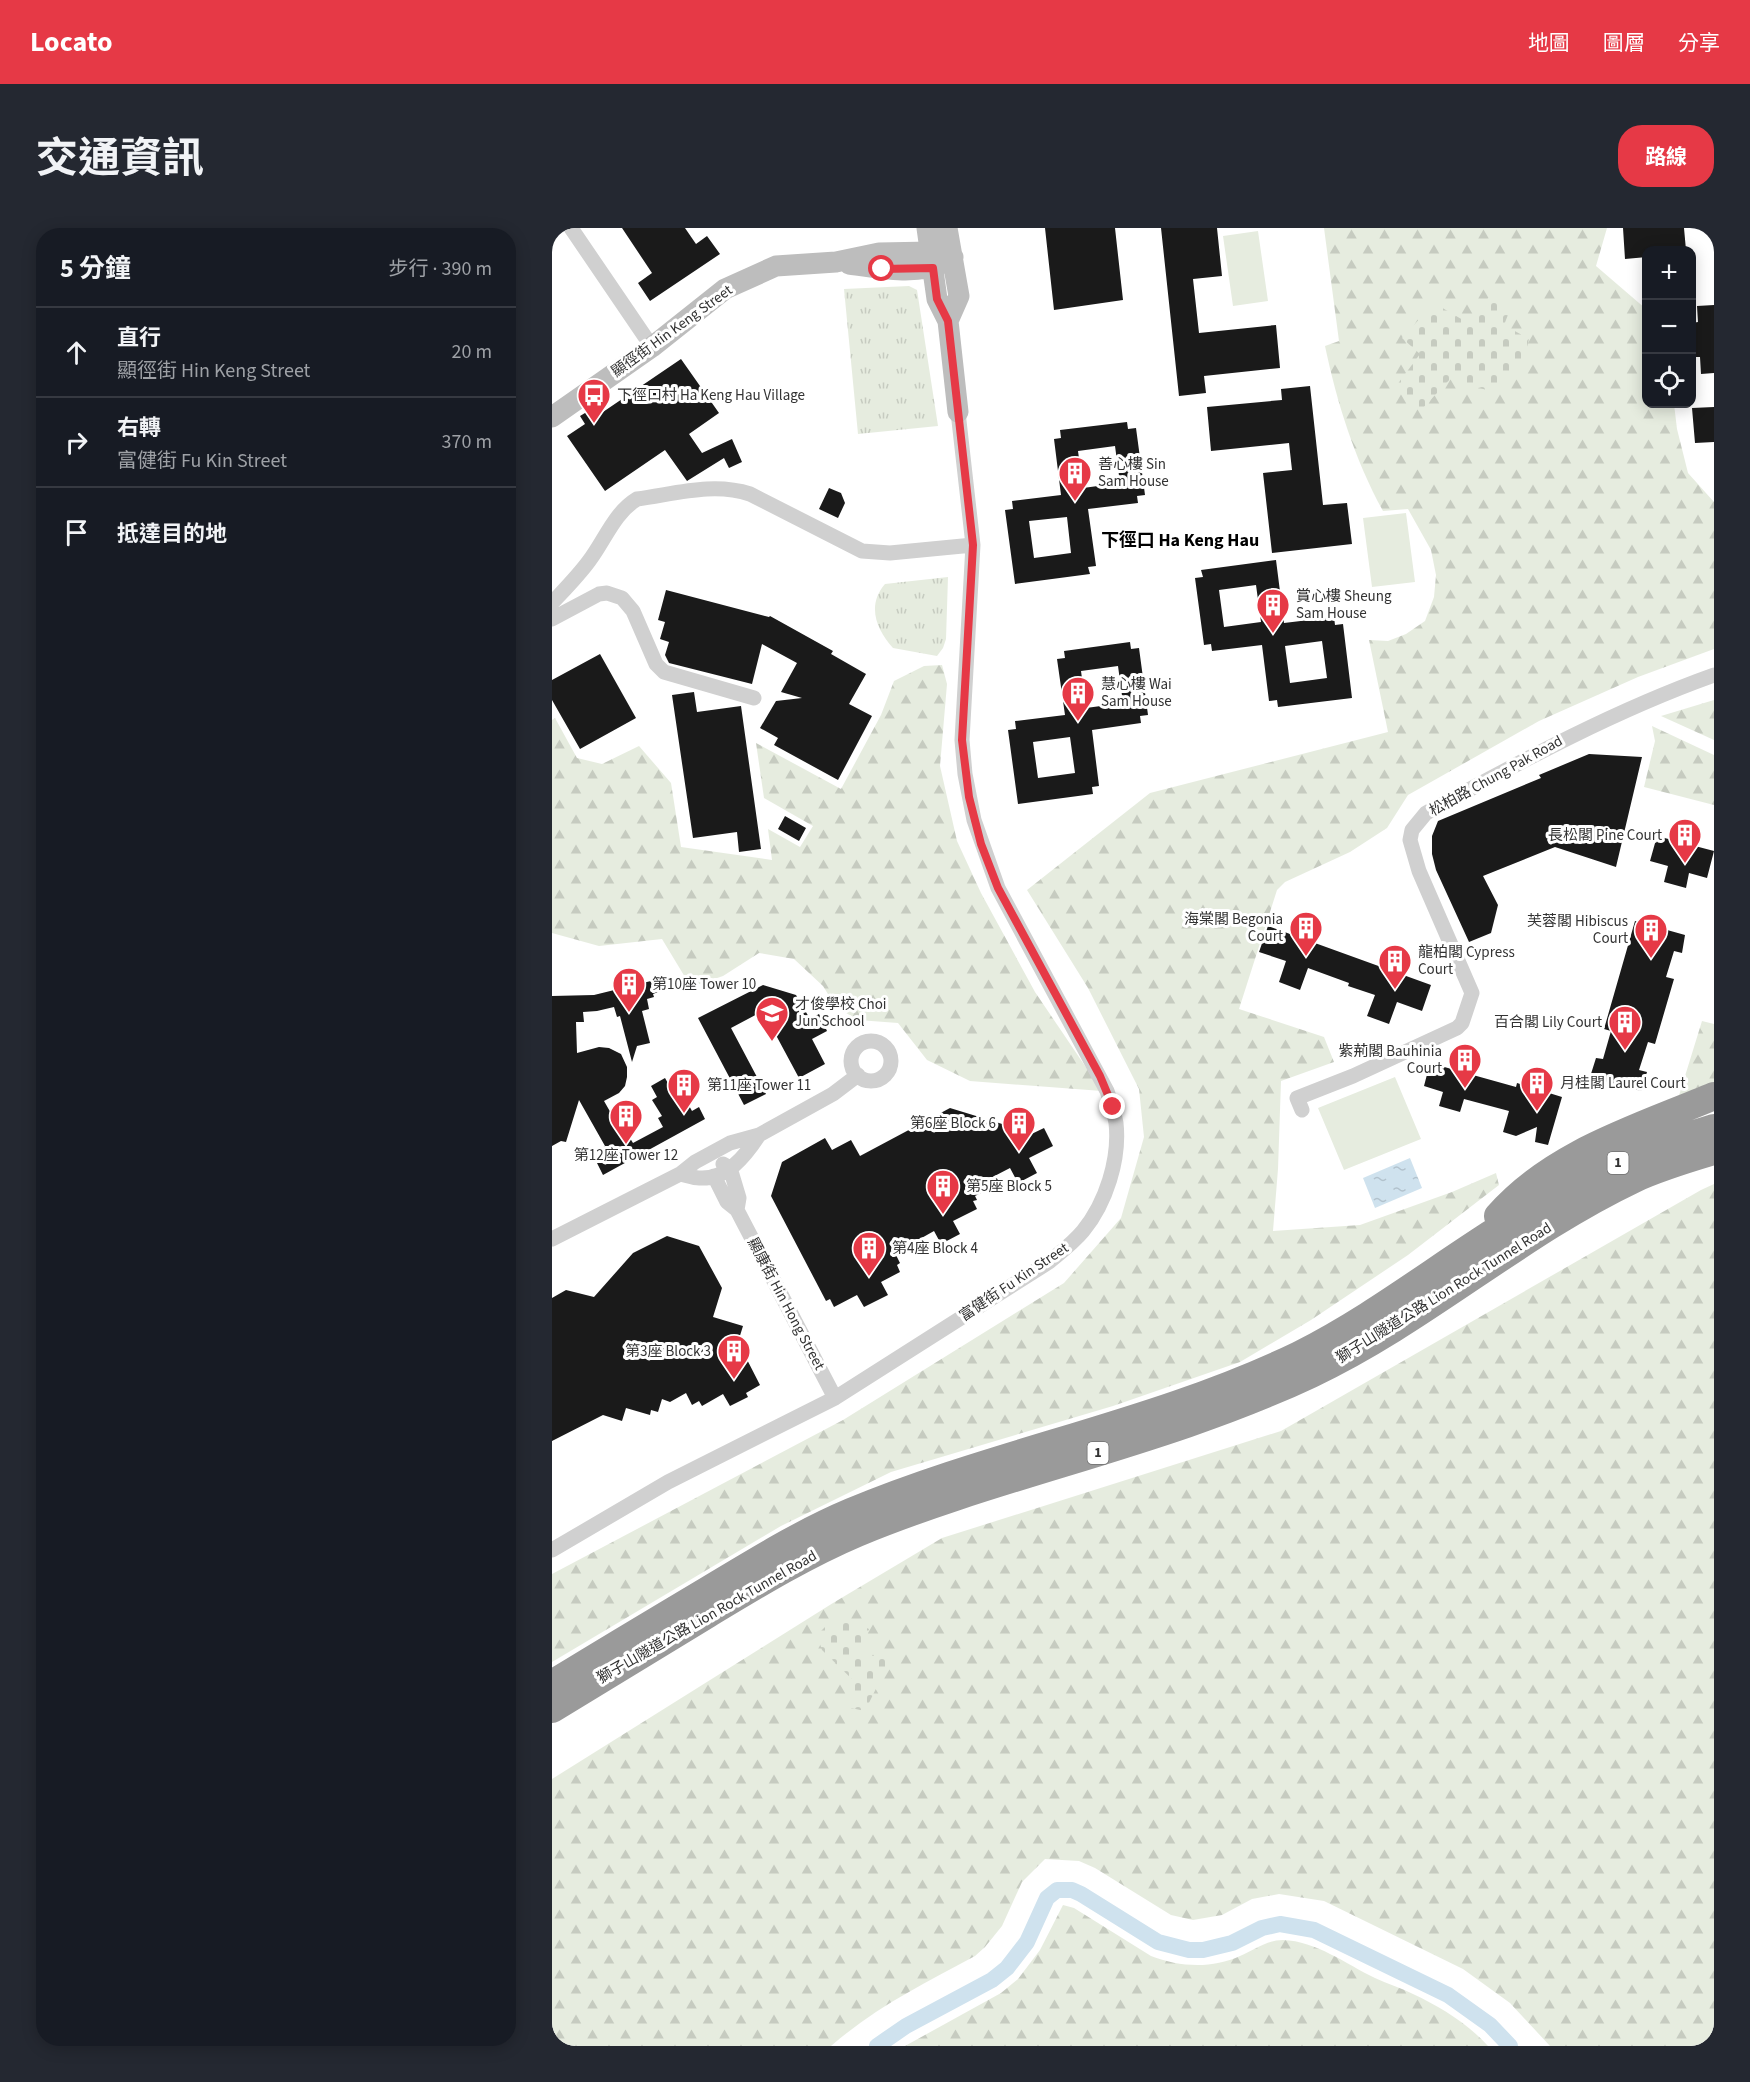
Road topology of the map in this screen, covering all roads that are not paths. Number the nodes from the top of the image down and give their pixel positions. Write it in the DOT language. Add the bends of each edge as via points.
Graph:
graph roads {
  1 [pos="571,228"];
  2 [pos="927,228"];
  3 [pos="947,228"];
  4 [pos="953,257"];
  5 [pos="932,260"];
  6 [pos="948,321"];
  7 [pos="652,347"];
  8 [pos="958,412"];
  9 [pos="552,417"];
  10 [pos="973,545"];
  11 [pos="552,603"];
  12 [pos="552,619"];
  13 [pos="1714,675"];
  14 [pos="754,698"];
  15 [pos="858,1075"];
  16 [pos="1714,1096"];
  17 [pos="1302,1110"];
  18 [pos="1714,1128"];
  19 [pos="759,1135"];
  20 [pos="1714,1151"];
  21 [pos="703,1158"];
  22 [pos="730,1168"];
  23 [pos="680,1174"];
  24 [pos="714,1176"];
  25 [pos="737,1210"];
  26 [pos="552,1239"];
  27 [pos="1470,1248"];
  28 [pos="835,1398"];
  29 [pos="552,1550"];
  30 [pos="552,1684"];
  31 [pos="552,1708"];
  1 -- 7 [label="street"];
  2 -- 5 [label="street, 富健街 Fu Kin Street"];
  3 -- 4 [label="street, 富健街 Fu Kin Street"];
  4 -- 5 [label="street, 顯徑街 Hin Keng Street"];
  4 -- 6 [label="street, 富健街 Fu Kin Street" via="959,296"];
  5 -- 6 [label="street, 富健街 Fu Kin Street" via="937,299"];
  5 -- 7 [label="street, 顯徑街 Hin Keng Street" via="882,269 836,262 776,266 725,290"];
  6 -- 8 [label="street, 富健街 Fu Kin Street"];
  7 -- 9 [label="street, 顯徑街 Hin Keng Street"];
  8 -- 10 [label="street, 富健街 Fu Kin Street"];
  10 -- 11 [label="street" via="890,554 862,551 750,494 712,488 630,504"];
  10 -- 28 [label="street, 富健街 Fu Kin Street" via="962,740 974,820 1003,898 1107,1091 1116,1123 1114,1158 1093,1218 1067,1247"];
  12 -- 14 [label="street" via="599,594 615,595 629,604 656,664 664,672"];
  13 -- 17 [label="street, 松柏路 Chung Pak Road" via="1671,690 1560,741 1418,820 1410,840 1419,871 1472,993 1462,1023 1353,1076 1297,1098"];
  15 -- 19 [label="street" via="833,1094"];
  16 -- 27 [label="highway" via="1558,1166 1521,1193"];
  18 -- 27 [label="highway, 獅子山隧道公路 Lion Rock Tunnel Road / 1" via="1593,1175 1528,1210"];
  19 -- 21 [label="street" via="730,1143"];
  19 -- 22 [label="street" via="746,1155"];
  20 -- 31 [label="highway, 獅子山隧道公路 Lion Rock Tunnel Road / 1" via="1663,1167 1584,1206 1375,1339 1284,1386 1203,1419 942,1502 838,1541 761,1582"];
  21 -- 22 [label="street" via="718,1160"];
  21 -- 23 [label="street"];
  22 -- 24 [label="street"];
  22 -- 25 [label="street, 顯康街 Hin Hong Street" via="739,1198"];
  23 -- 24 [label="street"];
  23 -- 26 [label="street"];
  24 -- 25 [label="street, 顯康街 Hin Hong Street" via="727,1202"];
  25 -- 28 [label="street, 顯康街 Hin Hong Street"];
  27 -- 30 [label="highway, 獅子山隧道公路 Lion Rock Tunnel Road / 1" via="1340,1333 1250,1377 917,1487 827,1523 772,1551"];
  28 -- 29 [label="street, 富健街 Fu Kin Street" via="668,1482"];
}
